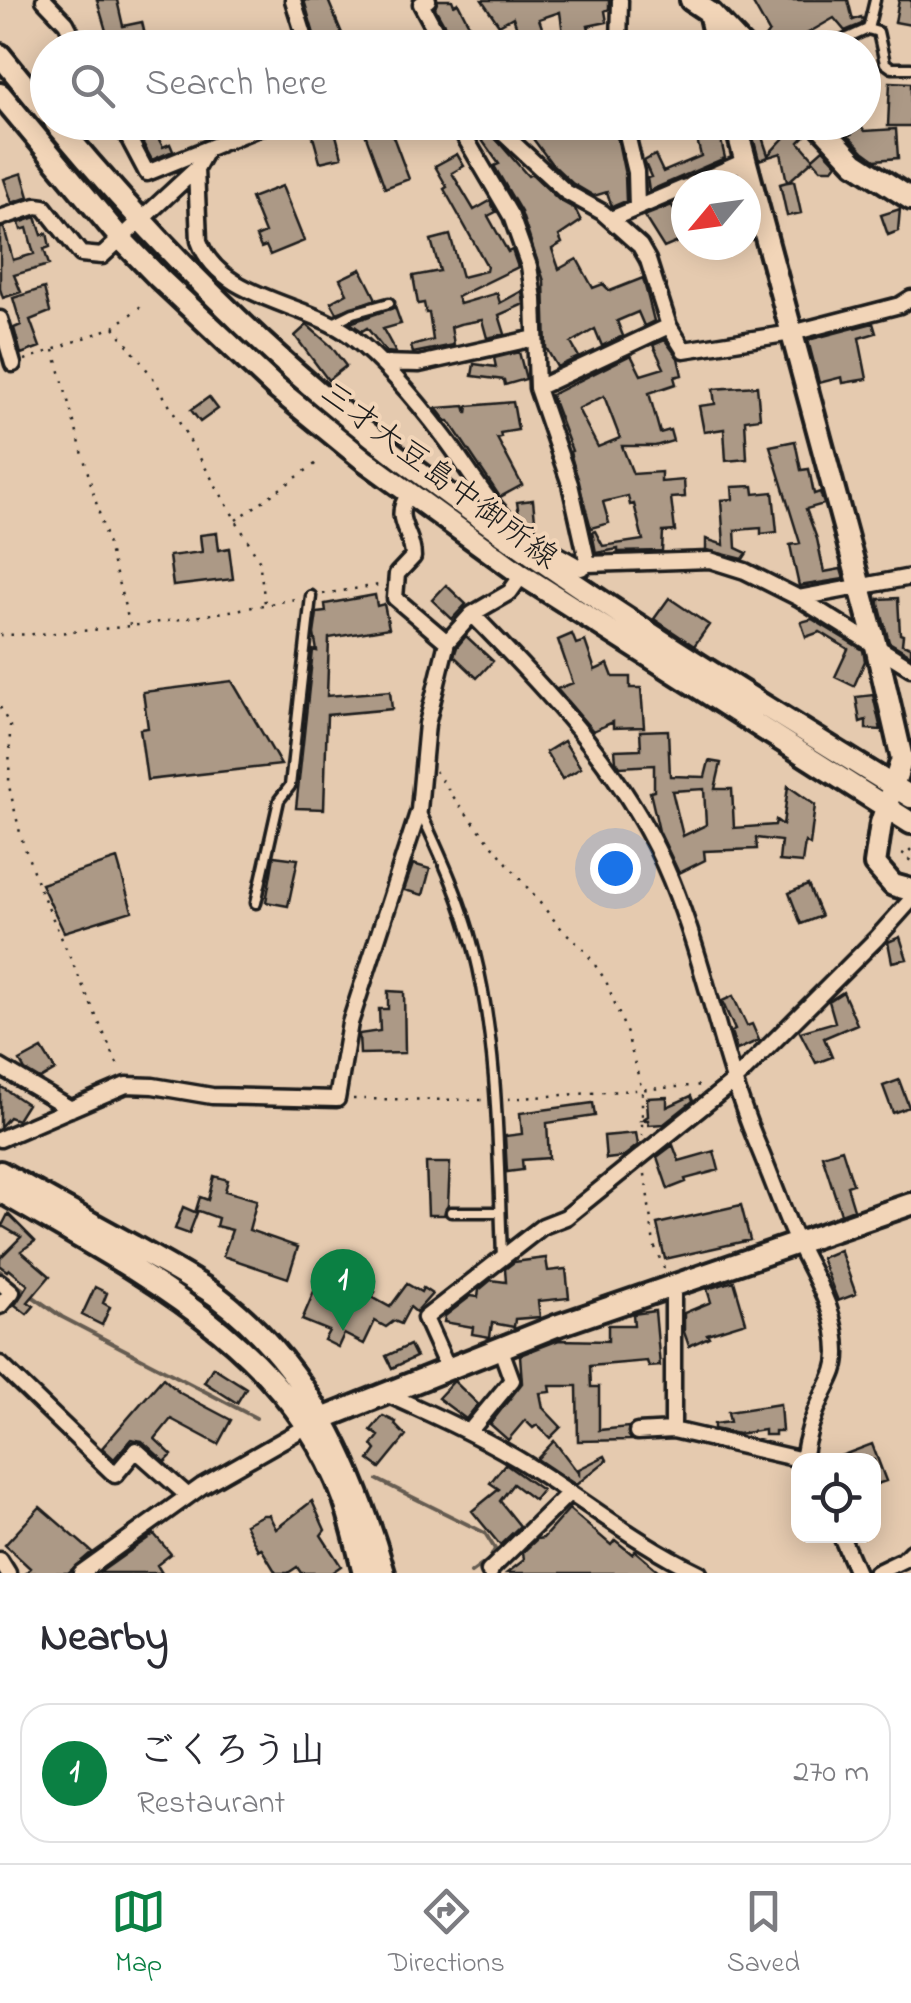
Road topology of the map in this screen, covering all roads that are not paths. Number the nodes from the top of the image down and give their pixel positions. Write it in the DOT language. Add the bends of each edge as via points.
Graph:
graph roads {
  1 [pos="44,0"];
  2 [pos="293,0"];
  3 [pos="620,0"];
  4 [pos="875,0"];
  5 [pos="422,2"];
  6 [pos="700,6"];
  7 [pos="868,29"];
  8 [pos="70,30"];
  9 [pos="302,30"];
  10 [pos="436,30"];
  11 [pos="619,30"];
  12 [pos="709,30"];
  13 [pos="725,30"];
  14 [pos="871,30"];
  15 [pos="881,45"];
  16 [pos="0,55"];
  17 [pos="911,68"];
  18 [pos="30,92"];
  19 [pos="0,94"];
  20 [pos="30,130"];
  21 [pos="38,140"];
  22 [pos="71,140"];
  23 [pos="130,140"];
  24 [pos="229,140"];
  25 [pos="467,140"];
  26 [pos="510,140"];
  27 [pos="628,140"];
  28 [pos="740,140"];
  29 [pos="833,140"];
  30 [pos="207,149"];
  31 [pos="745,161"];
  32 [pos="196,169"];
  33 [pos="724,170"];
  34 [pos="671,193"];
  35 [pos="911,199"];
  36 [pos="637,208"];
  37 [pos="0,218"];
  38 [pos="611,219"];
  39 [pos="141,221"];
  40 [pos="121,239"];
  41 [pos="911,298"];
  42 [pos="389,304"];
  43 [pos="0,319"];
  44 [pos="331,324"];
  45 [pos="669,326"];
  46 [pos="792,333"];
  47 [pos="535,338"];
  48 [pos="382,362"];
  49 [pos="13,364"];
  50 [pos="537,388"];
  51 [pos="409,494"];
  52 [pos="581,571"];
  53 [pos="522,575"];
  54 [pos="911,577"];
  55 [pos="860,587"];
  56 [pos="311,596"];
  57 [pos="799,598"];
  58 [pos="472,614"];
  59 [pos="447,642"];
  60 [pos="876,646"];
  61 [pos="911,668"];
  62 [pos="902,792"];
  63 [pos="887,808"];
  64 [pos="419,810"];
  65 [pos="911,823"];
  66 [pos="911,890"];
  67 [pos="911,900"];
  68 [pos="256,903"];
  69 [pos="0,1068"];
  70 [pos="733,1082"];
  71 [pos="71,1109"];
  72 [pos="0,1139"];
  73 [pos="0,1172"];
  74 [pos="0,1192"];
  75 [pos="911,1204"];
  76 [pos="451,1212"];
  77 [pos="500,1212"];
  78 [pos="799,1244"];
  79 [pos="502,1257"];
  80 [pos="0,1282"];
  81 [pos="673,1288"];
  82 [pos="0,1306"];
  83 [pos="500,1347"];
  84 [pos="0,1364"];
  85 [pos="447,1367"];
  86 [pos="384,1394"];
  87 [pos="314,1422"];
  88 [pos="674,1430"];
  89 [pos="468,1432"];
  90 [pos="636,1432"];
  91 [pos="805,1453"];
  92 [pos="791,1457"];
  93 [pos="569,1494"];
  94 [pos="188,1496"];
  95 [pos="844,1543"];
  96 [pos="911,1552"];
  97 [pos="0,1560"];
  98 [pos="8,1573"];
  99 [pos="81,1573"];
  100 [pos="364,1573"];
  101 [pos="384,1573"];
  102 [pos="490,1573"];
  103 [pos="698,1573"];
  104 [pos="857,1573"];
  105 [pos="876,1573"];
  1 -- 8 [label="street"];
  2 -- 9 [label="street"];
  3 -- 11 [label="street"];
  4 -- 7 [label="lane"];
  5 -- 10 [label="street"];
  6 -- 12 [label="main road"];
  6 -- 13 [label="main road"];
  7 -- 14 [label="lane"];
  15 -- 17 [label="lane" via="885,63"];
  16 -- 18 [label="main road"];
  19 -- 20 [label="main road, 三才大豆島中御所線"];
  21 -- 40 [label="main road, 三才大豆島中御所線"];
  22 -- 39 [label="main road, 三才大豆島中御所線"];
  23 -- 30 [label="street" via="147,173"];
  24 -- 30 [label="street"];
  25 -- 47 [label="street" via="511,216 529,266"];
  26 -- 38 [label="street" via="566,192"];
  27 -- 36 [label="street"];
  28 -- 31 [label="main road"];
  29 -- 35 [label="main road" via="855,163"];
  30 -- 32 [label="street"];
  31 -- 33 [label="street"];
  31 -- 46 [label="main road"];
  32 -- 39 [label="street"];
  32 -- 44 [label="street" via="203,250 241,287"];
  34 -- 36 [label="street"];
  36 -- 38 [label="street"];
  37 -- 40 [label="street" via="44,207 91,257"];
  38 -- 45 [label="street" via="648,260"];
  39 -- 40 [label="street"];
  39 -- 52 [label="main road, 三才大豆島中御所線" via="341,411 482,520"];
  40 -- 51 [label="main road, 三才大豆島中御所線" via="276,388"];
  41 -- 46 [label="street"];
  42 -- 44 [label="lane"];
  43 -- 49 [label="street"];
  44 -- 48 [label="street"];
  45 -- 46 [label="street" via="684,350"];
  45 -- 50 [label="street"];
  46 -- 55 [label="main road"];
  47 -- 48 [label="street" via="420,364"];
  47 -- 50 [label="street"];
  48 -- 52 [label="street" via="483,494 516,528"];
  50 -- 52 [label="street" via="570,484"];
  51 -- 53 [label="main road, 三才大豆島中御所線"];
  51 -- 59 [label="street" via="400,514 413,558 397,574 395,598"];
  52 -- 57 [label="street" via="710,560"];
  52 -- 62 [label="main road, 三才大豆島中御所線" via="654,635"];
  53 -- 58 [label="street" via="510,592"];
  53 -- 63 [label="main road, 三才大豆島中御所線"];
  54 -- 55 [label="street"];
  55 -- 57 [label="street"];
  55 -- 60 [label="main road"];
  56 -- 68 [label="lane" via="290,786 279,800"];
  57 -- 60 [label="street"];
  58 -- 59 [label="street"];
  58 -- 70 [label="street" via="544,686 631,798 670,878"];
  59 -- 64 [label="street"];
  60 -- 61 [label="street"];
  60 -- 62 [label="main road" via="902,759"];
  62 -- 63 [label="main road"];
  63 -- 65 [label="main road, 三才大豆島中御所線"];
  63 -- 66 [label="main road" via="876,864 893,885"];
  64 -- 71 [label="street" via="350,1023 337,1100 126,1085"];
  64 -- 77 [label="lane" via="452,880 474,951 495,1100"];
  67 -- 70 [label="street"];
  69 -- 71 [label="street"];
  70 -- 78 [label="street"];
  70 -- 79 [label="street" via="566,1217"];
  71 -- 72 [label="street"];
  73 -- 87 [label="main road" via="219,1298 299,1379"];
  74 -- 87 [label="main road" via="194,1308"];
  75 -- 78 [label="main road"];
  76 -- 77 [label="lane"];
  77 -- 79 [label="lane"];
  78 -- 81 [label="main road"];
  78 -- 91 [label="street" via="825,1292 837,1351"];
  79 -- 85 [label="street" via="425,1318"];
  80 -- 82 [label="street" via="12,1292"];
  81 -- 83 [label="main road"];
  81 -- 88 [label="street"];
  83 -- 85 [label="main road"];
  83 -- 89 [label="street" via="512,1380"];
  84 -- 94 [label="street" via="115,1475 136,1450"];
  85 -- 86 [label="main road"];
  86 -- 87 [label="main road"];
  86 -- 89 [label="street"];
  87 -- 94 [label="street"];
  87 -- 100 [label="main road"];
  87 -- 101 [label="main road" via="364,1504"];
  88 -- 90 [label="street"];
  88 -- 92 [label="street"];
  89 -- 93 [label="street"];
  93 -- 102 [label="street"];
  93 -- 103 [label="street"];
  94 -- 99 [label="street"];
  95 -- 104 [label="street"];
  96 -- 105 [label="street"];
  97 -- 98 [label="street"];
}
